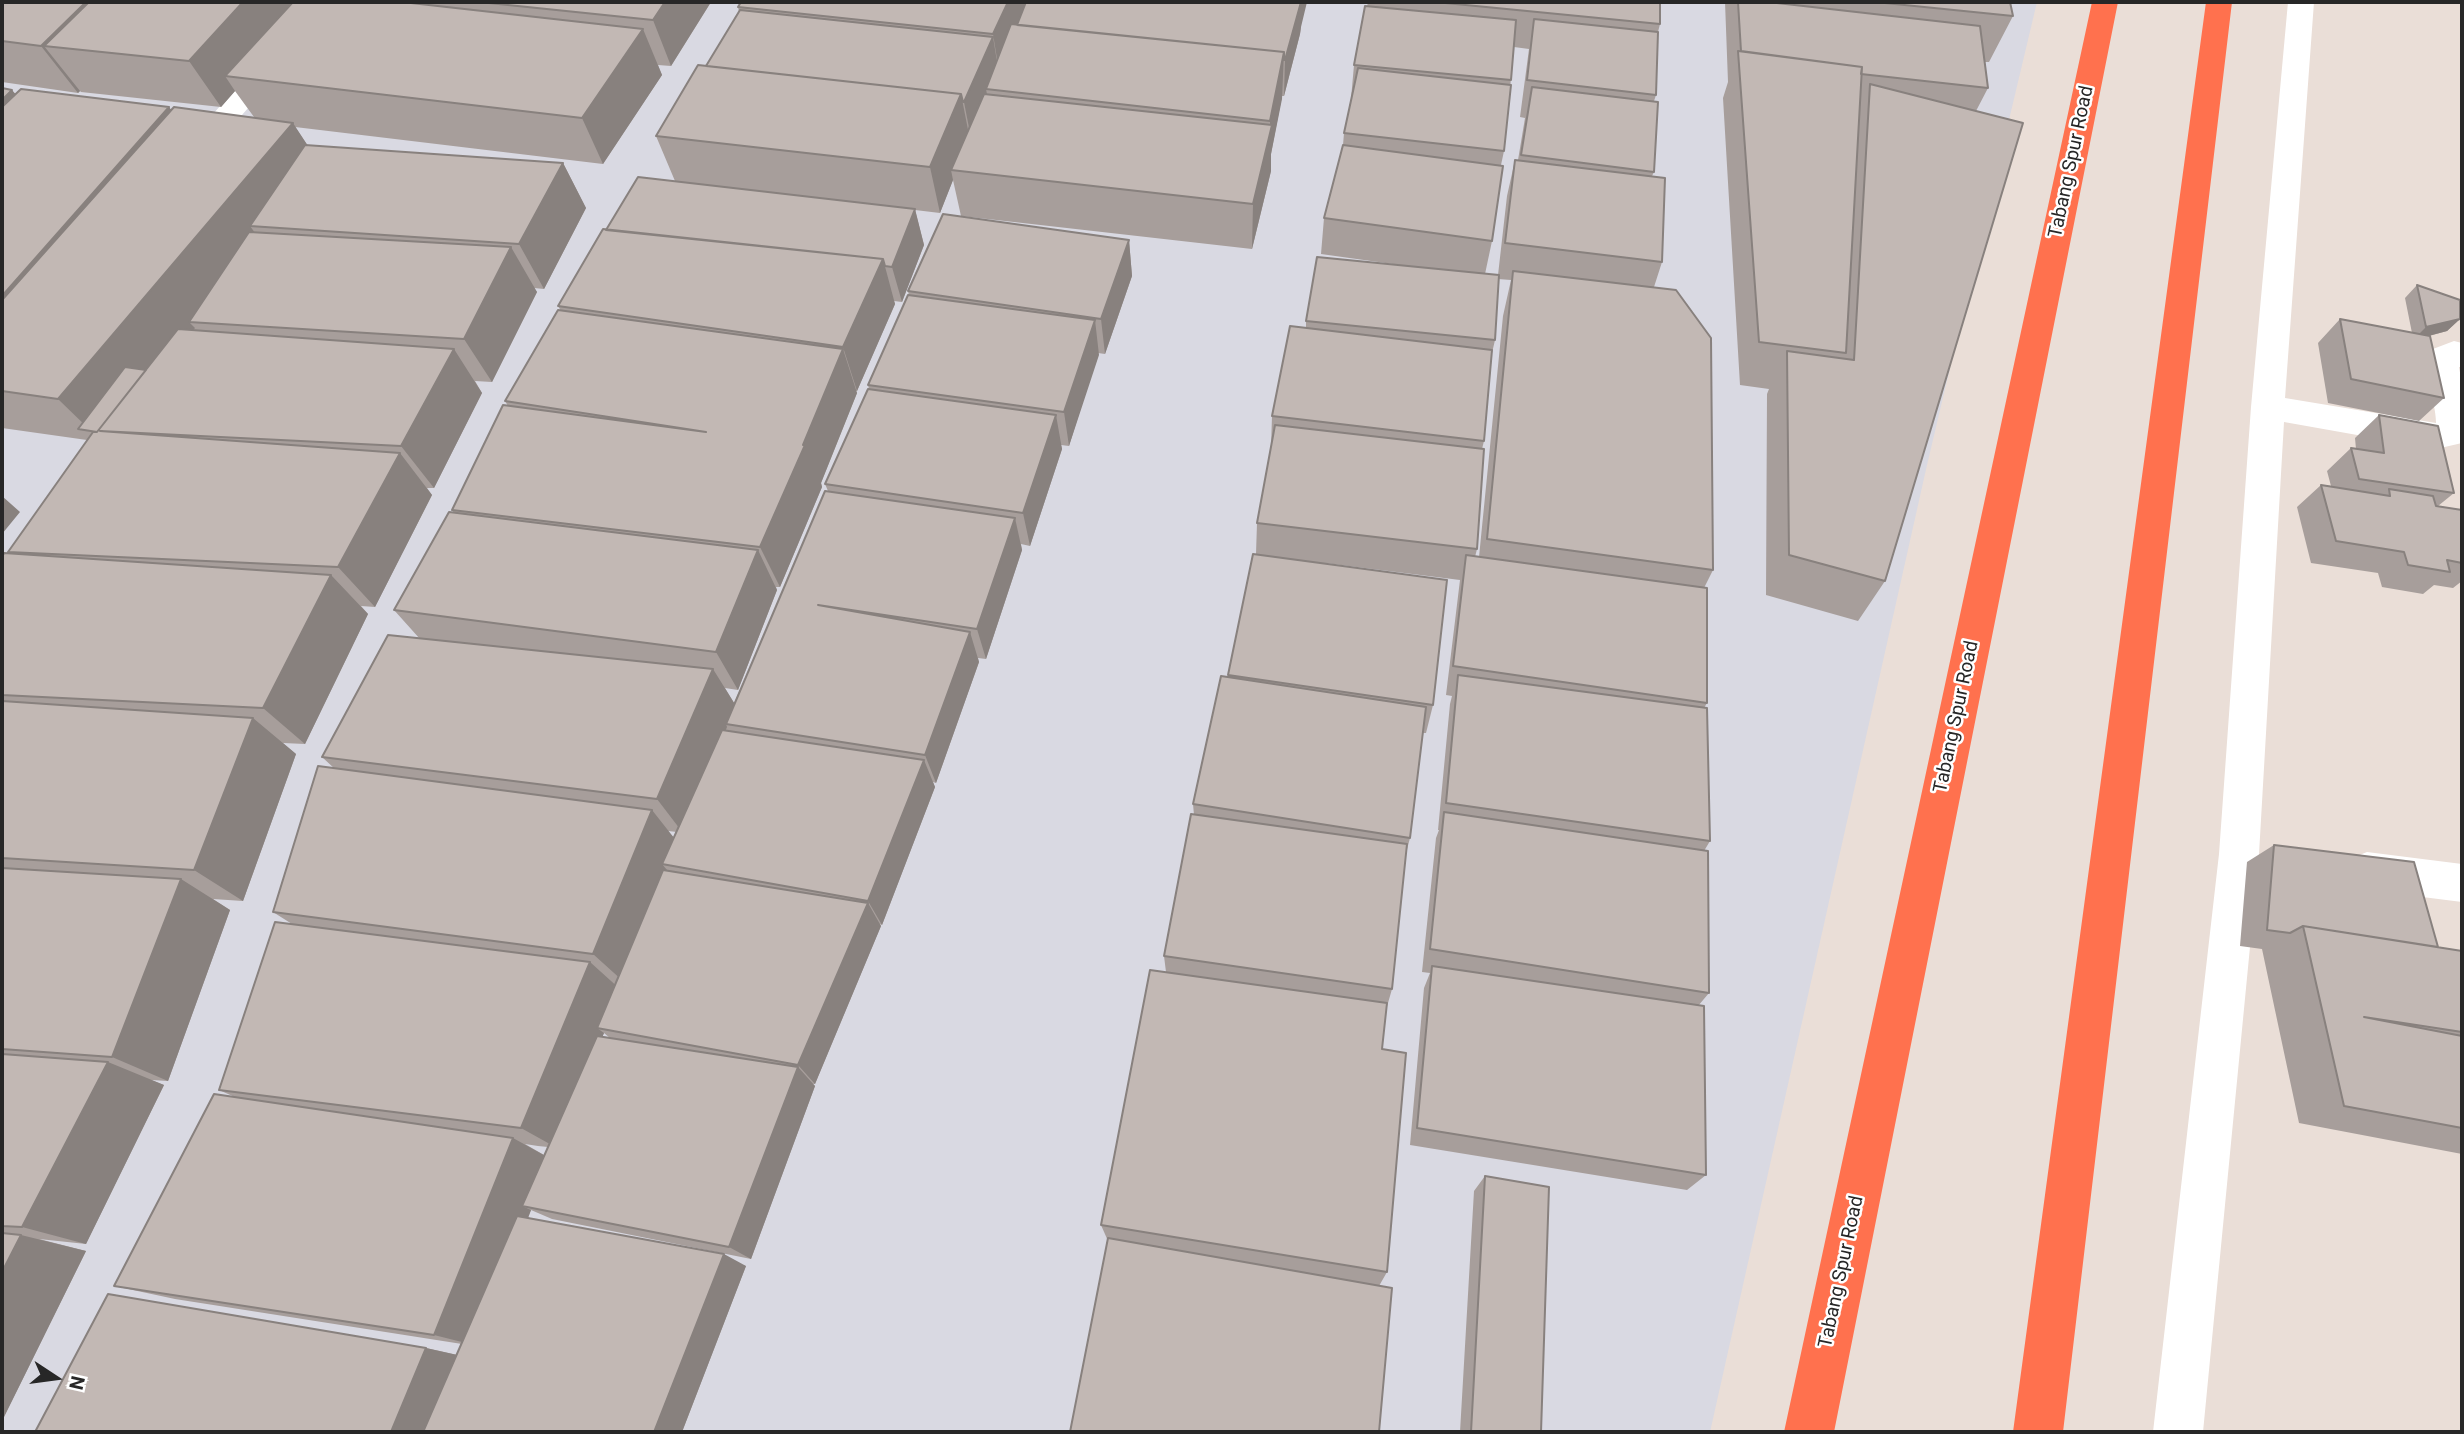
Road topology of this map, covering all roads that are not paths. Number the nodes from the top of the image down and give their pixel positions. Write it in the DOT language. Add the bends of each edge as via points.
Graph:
graph roads {
  1 [pos="327,2"];
  2 [pos="2105,2"];
  3 [pos="2219,2"];
  4 [pos="2301,2"];
  5 [pos="206,139"];
  6 [pos="2462,355"];
  7 [pos="2268,407"];
  8 [pos="2239,855"];
  9 [pos="2278,860"];
  10 [pos="2331,866"];
  11 [pos="2462,883"];
  12 [pos="1809,1432"];
  13 [pos="2038,1432"];
  14 [pos="2178,1432"];
  1 -- 5 [label="street"];
  2 -- 12 [label="highway, Tabang Spur Road"];
  3 -- 13 [label="highway"];
  4 -- 7 [label="street"];
  6 -- 7 [label="street" via="2444,357 2442,369 2454,425 2450,435"];
  7 -- 8 [label="street"];
  8 -- 9 [label="street"];
  8 -- 14 [label="street"];
  10 -- 11 [label="street"];
}
